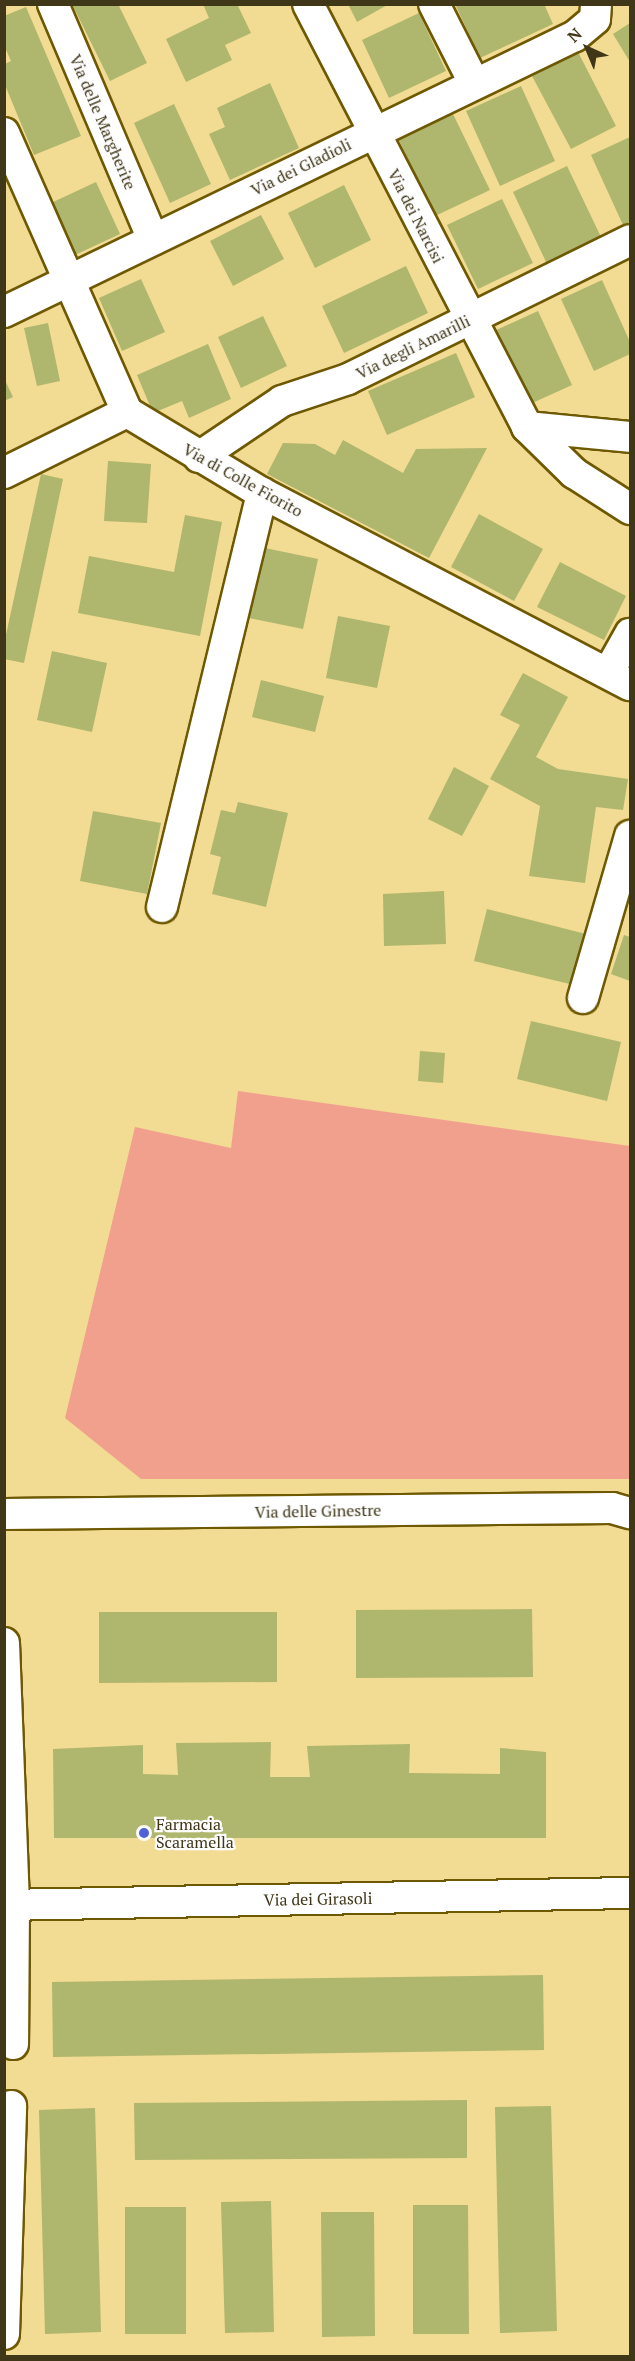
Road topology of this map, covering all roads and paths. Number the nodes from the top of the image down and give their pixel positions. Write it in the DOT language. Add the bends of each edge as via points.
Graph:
graph roads {
  1 [pos="53,4"];
  2 [pos="308,4"];
  3 [pos="434,4"];
  4 [pos="596,12"];
  5 [pos="473,81"];
  6 [pos="373,132"];
  7 [pos="4,134"];
  8 [pos="153,240"];
  9 [pos="630,240"];
  10 [pos="69,281"];
  11 [pos="4,312"];
  12 [pos="469,320"];
  13 [pos="128,412"];
  14 [pos="527,427"];
  15 [pos="630,437"];
  16 [pos="199,457"];
  17 [pos="4,473"];
  18 [pos="262,493"];
  19 [pos="630,509"];
  20 [pos="630,634"];
  21 [pos="619,679"];
  22 [pos="630,836"];
  23 [pos="162,907"];
  24 [pos="583,998"];
  25 [pos="630,1513"];
  26 [pos="4,1514"];
  27 [pos="4,1643"];
  28 [pos="630,1893"];
  29 [pos="9,1905"];
  30 [pos="13,2044"];
  31 [pos="11,2106"];
  32 [pos="4,2334"];
  1 -- 8 [label="street, Via delle Margherite"];
  2 -- 6 [label="street, Via dei Narcisi"];
  3 -- 5 [label="street"];
  4 -- 5 [label="street, Via dei Gladioli" via="575,36"];
  5 -- 6 [label="street, Via dei Gladioli"];
  6 -- 8 [label="street, Via dei Gladioli"];
  6 -- 12 [label="street, Via dei Narcisi"];
  7 -- 10 [label="street"];
  8 -- 10 [label="street, Via dei Gladioli"];
  9 -- 12 [label="street, Via degli Amarilli"];
  10 -- 11 [label="street, Via dei Gladioli"];
  10 -- 13 [label="street"];
  12 -- 14 [label="street, Via dei Narcisi"];
  12 -- 16 [label="street, Via degli Amarilli" via="348,379 282,401"];
  13 -- 16 [label="street, Via di Colle Fiorito"];
  13 -- 17 [label="street"];
  14 -- 15 [label="street"];
  14 -- 19 [label="street, Via dei Narcisi" via="574,473"];
  16 -- 18 [label="street, Via di Colle Fiorito"];
  18 -- 21 [label="street, Via di Colle Fiorito"];
  18 -- 23 [label="street"];
  20 -- 21 [label="street"];
  22 -- 24 [label="street"];
  25 -- 26 [label="street, Via delle Ginestre" via="600,1508"];
  27 -- 29 [label="street"];
  28 -- 29 [label="street, Via dei Girasoli"];
  29 -- 30 [label="street"];
  31 -- 32 [label="street"];
}
